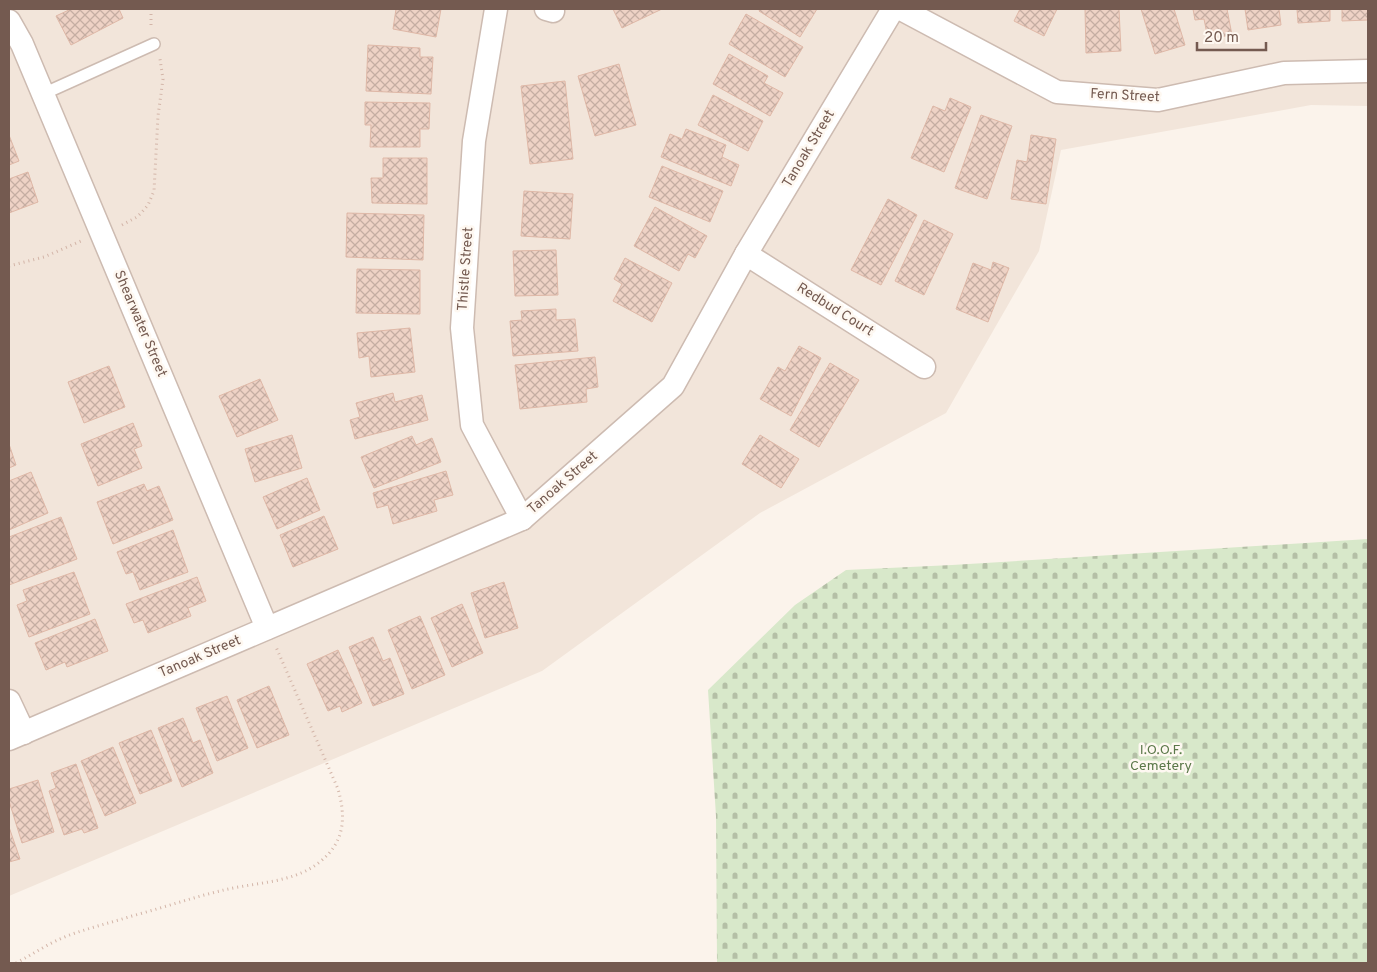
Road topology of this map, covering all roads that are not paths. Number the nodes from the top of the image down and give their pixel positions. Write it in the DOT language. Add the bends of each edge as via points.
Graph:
graph roads {
  1 [pos="496,9"];
  2 [pos="893,9"];
  3 [pos="901,9"];
  4 [pos="9,21"];
  5 [pos="154,44"];
  6 [pos="1368,71"];
  7 [pos="43,94"];
  8 [pos="746,254"];
  9 [pos="924,367"];
  10 [pos="522,519"];
  11 [pos="267,628"];
  12 [pos="9,701"];
  13 [pos="16,736"];
  1 -- 10 [label="street, Thistle Street" via="474,141 462,328 472,425"];
  2 -- 8 [label="street, Tanoak Street"];
  3 -- 6 [label="street, Fern Street" via="1057,92 1158,100 1284,73"];
  4 -- 7 [label="street, Shearwater Street"];
  5 -- 7 [label="lane"];
  7 -- 11 [label="street, Shearwater Street"];
  8 -- 9 [label="street, Redbud Court"];
  8 -- 10 [label="street, Tanoak Street" via="673,386"];
  10 -- 11 [label="street, Tanoak Street"];
  11 -- 13 [label="street, Tanoak Street"];
  12 -- 13 [label="street"];
}
